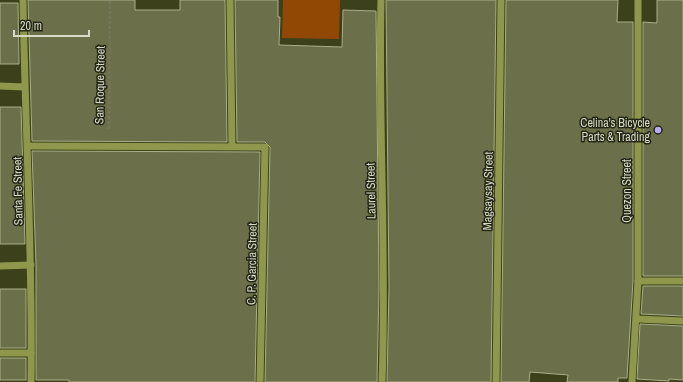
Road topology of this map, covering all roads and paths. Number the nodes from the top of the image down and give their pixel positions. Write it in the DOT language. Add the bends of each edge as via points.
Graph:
graph roads {
  1 [pos="23,0"];
  2 [pos="110,0"];
  3 [pos="230,0"];
  4 [pos="381,0"];
  5 [pos="501,0"];
  6 [pos="638,0"];
  7 [pos="0,86"];
  8 [pos="24,86"];
  9 [pos="28,146"];
  10 [pos="108,146"];
  11 [pos="232,146"];
  12 [pos="30,265"];
  13 [pos="0,266"];
  14 [pos="638,281"];
  15 [pos="683,281"];
  16 [pos="637,318"];
  17 [pos="683,321"];
  18 [pos="0,353"];
  19 [pos="31,353"];
  20 [pos="31,382"];
  21 [pos="260,382"];
  22 [pos="382,382"];
  23 [pos="496,382"];
  24 [pos="632,382"];
  1 -- 8 [label="street, Santa Fe Street"];
  2 -- 10 [label="path, San Roque Street"];
  3 -- 11 [label="street"];
  4 -- 22 [label="street, Laurel Street" via="379,78 384,318"];
  5 -- 23 [label="street, Magsaysay Street"];
  6 -- 14 [label="street, Quezon Street"];
  7 -- 8 [label="street"];
  8 -- 9 [label="street, Santa Fe Street"];
  9 -- 10 [label="street"];
  9 -- 12 [label="street, Santa Fe Street"];
  10 -- 11 [label="street"];
  11 -- 21 [label="street, C. P. Garcia Street" via="265,147"];
  12 -- 13 [label="street"];
  12 -- 19 [label="street, Santa Fe Street"];
  14 -- 15 [label="street"];
  14 -- 16 [label="street, Quezon Street"];
  16 -- 17 [label="street"];
  16 -- 24 [label="street, Quezon Street"];
  18 -- 19 [label="street"];
  19 -- 20 [label="street, Santa Fe Street"];
}
